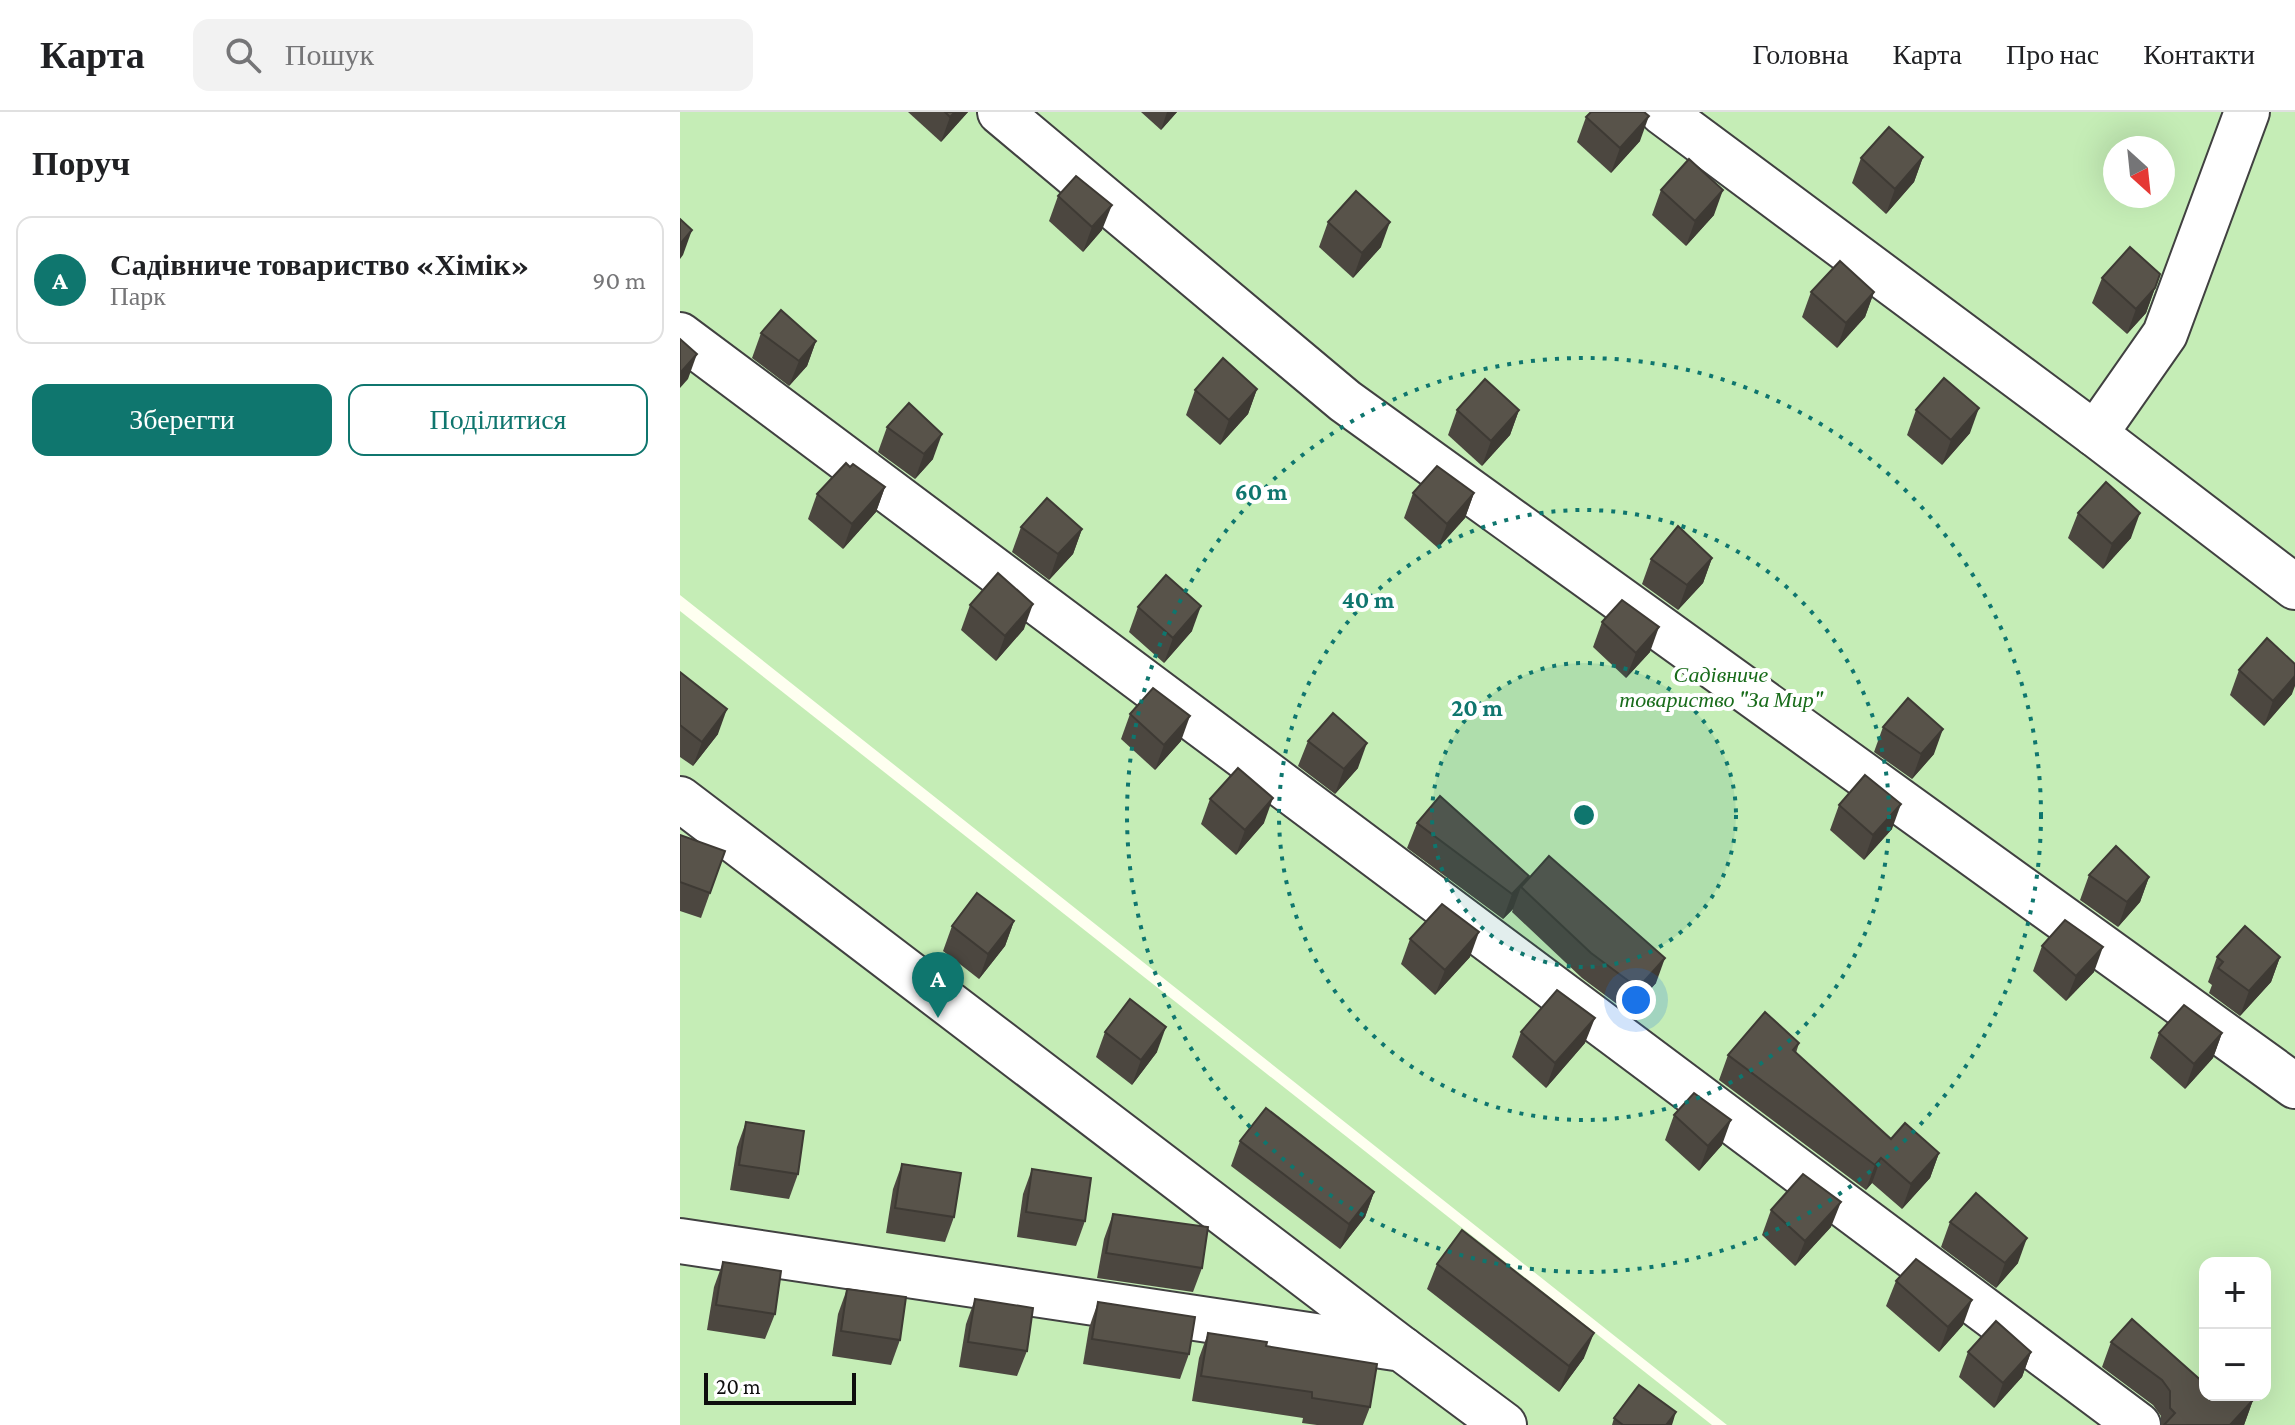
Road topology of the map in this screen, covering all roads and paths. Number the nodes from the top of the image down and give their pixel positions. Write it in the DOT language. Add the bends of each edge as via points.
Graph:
graph roads {
  1 [pos="1000,112"];
  2 [pos="1662,112"];
  3 [pos="2247,112"];
  4 [pos="680,335"];
  5 [pos="2095,434"];
  6 [pos="2295,587"];
  7 [pos="680,799"];
  8 [pos="2295,1086"];
  9 [pos="680,1241"];
  10 [pos="1402,1349"];
  11 [pos="1504,1425"];
  12 [pos="2138,1425"];
  1 -- 8 [label="street" via="1345,401"];
  2 -- 5 [label="street"];
  3 -- 5 [label="street" via="2165,334"];
  4 -- 12 [label="street"];
  5 -- 6 [label="street"];
  7 -- 10 [label="street"];
  9 -- 10 [label="street"];
  10 -- 11 [label="street"];
}
